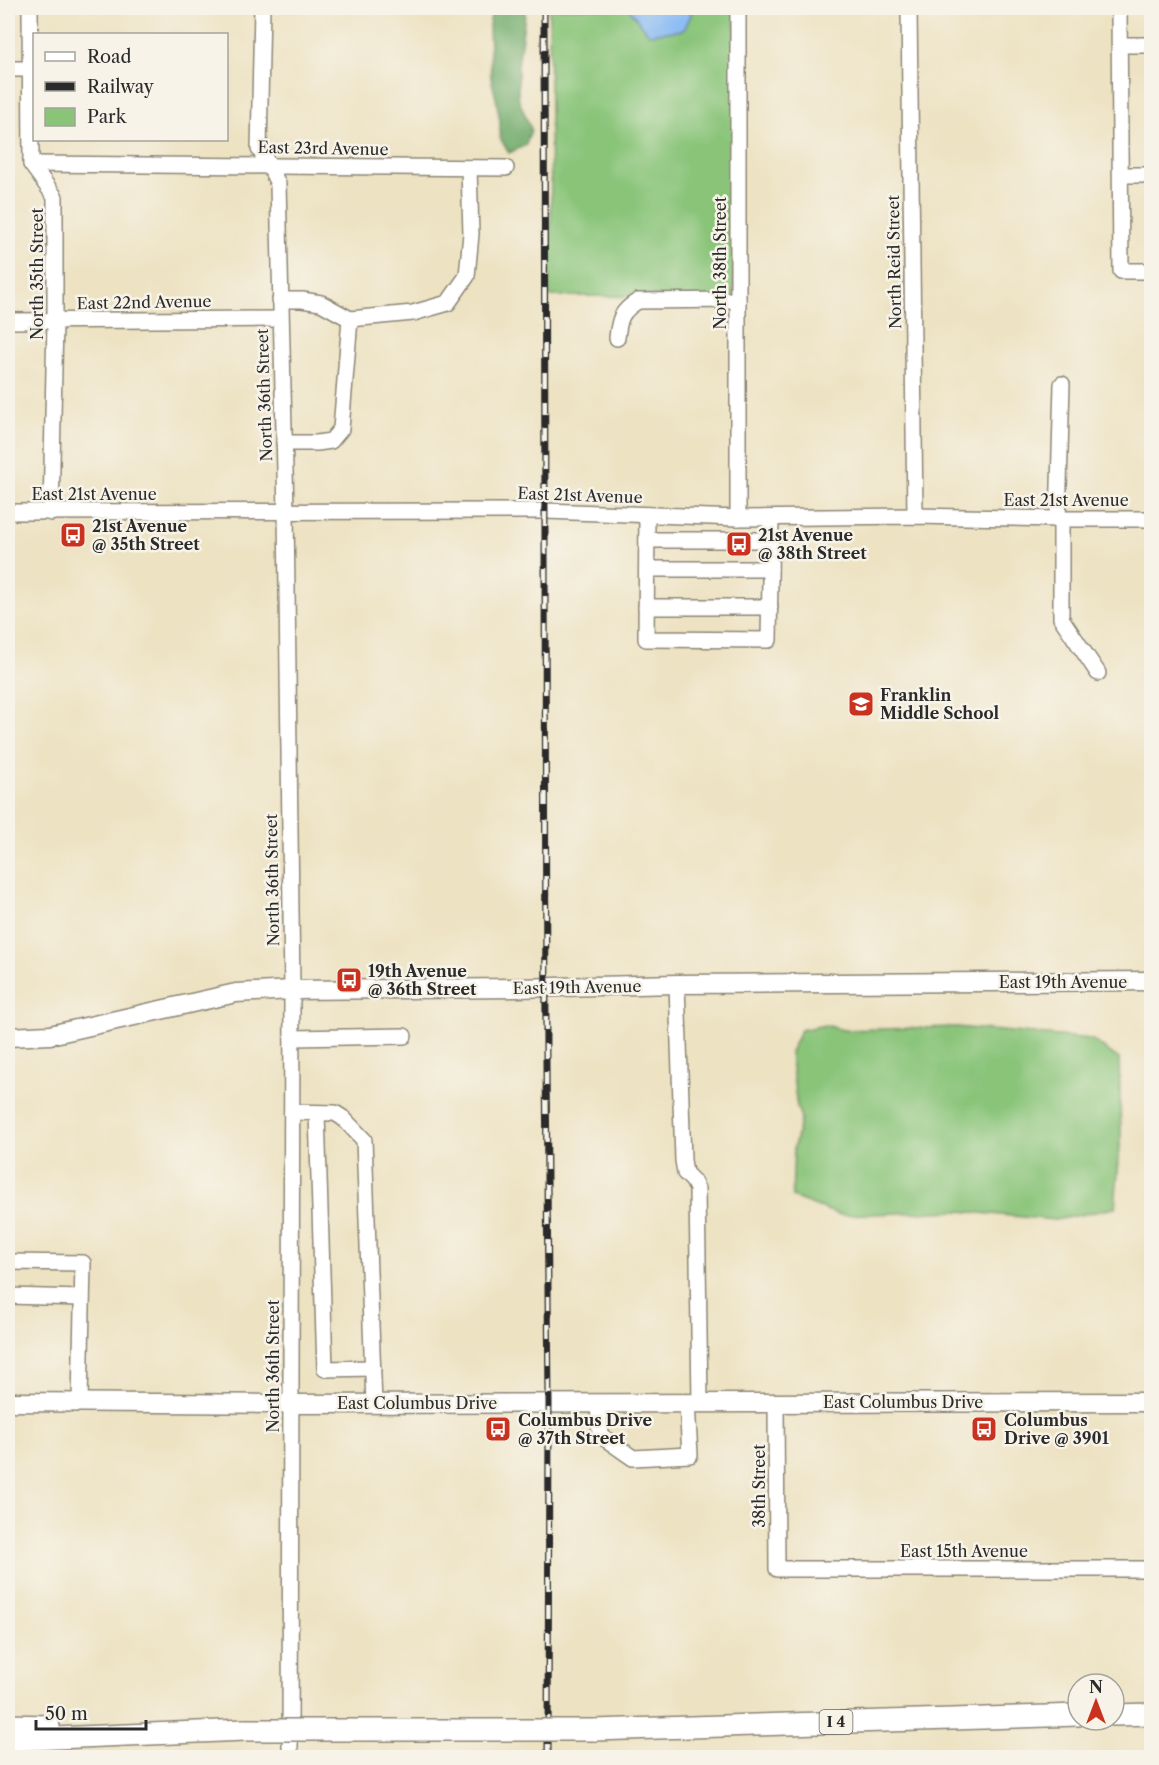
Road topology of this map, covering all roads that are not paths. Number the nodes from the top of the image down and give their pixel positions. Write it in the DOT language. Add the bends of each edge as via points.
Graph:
graph roads {
  1 [pos="30,8"];
  2 [pos="262,8"];
  3 [pos="738,8"];
  4 [pos="909,8"];
  5 [pos="1119,8"];
  6 [pos="1120,45"];
  7 [pos="1152,45"];
  8 [pos="8,69"];
  9 [pos="30,69"];
  10 [pos="31,164"];
  11 [pos="269,165"];
  12 [pos="469,168"];
  13 [pos="506,168"];
  14 [pos="1121,175"];
  15 [pos="1152,175"];
  16 [pos="1152,271"];
  17 [pos="280,300"];
  18 [pos="738,300"];
  19 [pos="280,319"];
  20 [pos="350,319"];
  21 [pos="8,321"];
  22 [pos="55,321"];
  23 [pos="617,338"];
  24 [pos="1062,384"];
  25 [pos="284,443"];
  26 [pos="286,511"];
  27 [pos="8,512"];
  28 [pos="51,513"];
  29 [pos="647,515"];
  30 [pos="915,516"];
  31 [pos="738,518"];
  32 [pos="771,518"];
  33 [pos="1060,519"];
  34 [pos="1152,519"];
  35 [pos="647,540"];
  36 [pos="771,540"];
  37 [pos="647,569"];
  38 [pos="770,569"];
  39 [pos="646,607"];
  40 [pos="770,607"];
  41 [pos="1098,673"];
  42 [pos="1152,981"];
  43 [pos="676,984"];
  44 [pos="292,990"];
  45 [pos="404,1036"];
  46 [pos="8,1037"];
  47 [pos="292,1038"];
  48 [pos="292,1112"];
  49 [pos="317,1113"];
  50 [pos="8,1262"];
  51 [pos="8,1296"];
  52 [pos="82,1298"];
  53 [pos="373,1368"];
  54 [pos="8,1402"];
  55 [pos="80,1402"];
  56 [pos="1152,1402"];
  57 [pos="598,1403"];
  58 [pos="694,1403"];
  59 [pos="776,1403"];
  60 [pos="291,1404"];
  61 [pos="374,1404"];
  62 [pos="777,1569"];
  63 [pos="1152,1569"];
  64 [pos="1152,1714"];
  65 [pos="1066,1715"];
  66 [pos="1126,1715"];
  67 [pos="8,1725"];
  68 [pos="245,1730"];
  69 [pos="8,1740"];
  70 [pos="290,1758"];
  1 -- 9 [label="street"];
  2 -- 11 [label="street, North 36th Street" via="259,150"];
  3 -- 18 [label="street, North 38th Street"];
  4 -- 30 [label="street, North Reid Street"];
  5 -- 6 [label="street"];
  6 -- 7 [label="street"];
  6 -- 14 [label="street"];
  8 -- 9 [label="street"];
  9 -- 10 [label="street"];
  10 -- 11 [label="street, East 23rd Avenue"];
  10 -- 22 [label="street, North 35th Street" via="55,196"];
  11 -- 12 [label="street, East 23rd Avenue"];
  11 -- 17 [label="street, North 36th Street" via="278,184"];
  12 -- 13 [label="street, East 23rd Avenue"];
  12 -- 20 [label="street" via="471,234 467,276 448,303 414,313"];
  14 -- 15 [label="street"];
  14 -- 16 [label="street" via="1121,271"];
  17 -- 19 [label="street, North 36th Street"];
  17 -- 20 [label="street" via="321,303"];
  18 -- 23 [label="street" via="638,301 622,314"];
  18 -- 31 [label="street, North 38th Street"];
  19 -- 22 [label="street, East 22nd Avenue"];
  19 -- 25 [label="street, North 36th Street"];
  20 -- 25 [label="street" via="341,429 332,441"];
  21 -- 22 [label="street, East 22nd Avenue"];
  22 -- 28 [label="street, North 35th Street"];
  24 -- 33 [label="street"];
  25 -- 26 [label="street, North 36th Street"];
  26 -- 28 [label="street, East 21st Avenue"];
  26 -- 29 [label="street, East 21st Avenue"];
  26 -- 44 [label="street, North 36th Street"];
  27 -- 28 [label="street, East 21st Avenue"];
  29 -- 31 [label="street, East 21st Avenue"];
  29 -- 35 [label="street"];
  30 -- 32 [label="street, East 21st Avenue"];
  30 -- 33 [label="street, East 21st Avenue"];
  31 -- 32 [label="street, East 21st Avenue"];
  32 -- 36 [label="street"];
  33 -- 34 [label="street, East 21st Avenue"];
  33 -- 41 [label="street" via="1061,618"];
  35 -- 36 [label="street"];
  35 -- 37 [label="street"];
  36 -- 38 [label="street"];
  37 -- 38 [label="street"];
  37 -- 39 [label="street"];
  38 -- 40 [label="street"];
  39 -- 40 [label="street"];
  39 -- 40 [label="street" via="646,639 770,640"];
  42 -- 43 [label="main road, East 19th Avenue"];
  43 -- 44 [label="main road, East 19th Avenue"];
  43 -- 58 [label="street" via="682,1160 685,1173 697,1190"];
  44 -- 46 [label="main road, East 19th Avenue" via="236,993 50,1035"];
  44 -- 47 [label="street, North 36th Street"];
  45 -- 47 [label="street"];
  47 -- 48 [label="street, North 36th Street"];
  48 -- 49 [label="street"];
  48 -- 60 [label="street, North 36th Street"];
  49 -- 53 [label="street" via="335,1113 344,1118 364,1140"];
  49 -- 53 [label="street" via="325,1369"];
  50 -- 52 [label="street" via="83,1263"];
  51 -- 52 [label="street"];
  52 -- 55 [label="street"];
  53 -- 61 [label="street"];
  54 -- 55 [label="main road, East Columbus Drive"];
  55 -- 60 [label="main road, East Columbus Drive"];
  56 -- 59 [label="main road, East Columbus Drive"];
  57 -- 58 [label="main road, East Columbus Drive"];
  57 -- 58 [label="street" via="600,1435 633,1458 690,1455"];
  57 -- 61 [label="main road, East Columbus Drive"];
  58 -- 59 [label="main road, East Columbus Drive"];
  59 -- 62 [label="street, 38th Street"];
  60 -- 61 [label="main road, East Columbus Drive"];
  60 -- 70 [label="street, North 36th Street"];
  62 -- 63 [label="street, East 15th Avenue"];
  64 -- 66 [label="highway"];
  65 -- 68 [label="highway, I 4, bridge" via="594,1730"];
  67 -- 68 [label="highway, I 4"];
  68 -- 69 [label="highway"];
}
